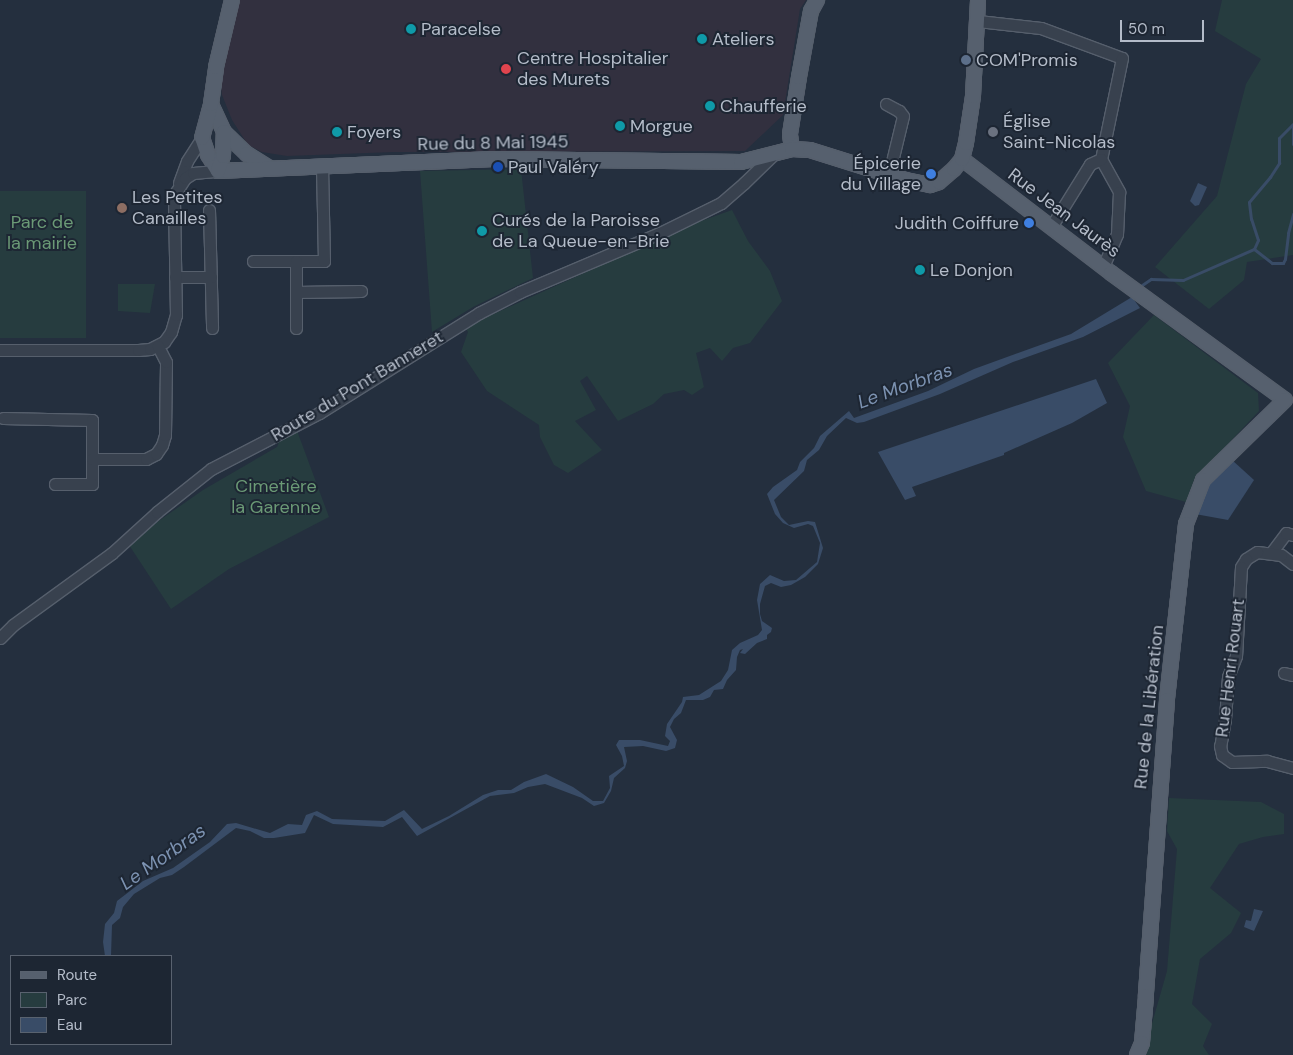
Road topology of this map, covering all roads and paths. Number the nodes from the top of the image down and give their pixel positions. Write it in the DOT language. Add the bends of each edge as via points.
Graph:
graph roads {
  1 [pos="232,0"];
  2 [pos="817,0"];
  3 [pos="978,0"];
  4 [pos="978,21"];
  5 [pos="211,104"];
  6 [pos="886,104"];
  7 [pos="224,132"];
  8 [pos="202,138"];
  9 [pos="783,151"];
  10 [pos="962,159"];
  11 [pos="1101,159"];
  12 [pos="742,162"];
  13 [pos="322,166"];
  14 [pos="269,168"];
  15 [pos="218,170"];
  16 [pos="889,174"];
  17 [pos="744,183"];
  18 [pos="176,192"];
  19 [pos="209,210"];
  20 [pos="1051,227"];
  21 [pos="253,261"];
  22 [pos="296,261"];
  23 [pos="1103,266"];
  24 [pos="175,277"];
  25 [pos="211,277"];
  26 [pos="361,291"];
  27 [pos="296,292"];
  28 [pos="212,328"];
  29 [pos="296,328"];
  30 [pos="158,346"];
  31 [pos="0,350"];
  32 [pos="1289,403"];
  33 [pos="3,418"];
  34 [pos="92,460"];
  35 [pos="55,484"];
  36 [pos="1293,534"];
  37 [pos="1271,553"];
  38 [pos="1293,564"];
  39 [pos="13,625"];
  40 [pos="0,631"];
  41 [pos="0,638"];
  42 [pos="1293,768"];
  43 [pos="1137,1055"];
  1 -- 5 [label="main road"];
  2 -- 9 [label="main road" via="811,11 790,134"];
  3 -- 4 [label="main road"];
  4 -- 10 [label="main road" via="973,96"];
  4 -- 11 [label="street" via="1041,28 1122,58"];
  5 -- 7 [label="main road"];
  5 -- 8 [label="main road"];
  6 -- 16 [label="street" via="903,116"];
  7 -- 14 [label="main road" via="247,154"];
  7 -- 15 [label="main road" via="224,156"];
  8 -- 15 [label="main road"];
  8 -- 18 [label="street" via="184,166"];
  9 -- 12 [label="main road, Rue du 8 Mai 1945"];
  9 -- 16 [label="main road" via="810,150"];
  9 -- 17 [label="street, Route du Pont Banneret"];
  10 -- 16 [label="main road" via="939,182 930,185"];
  10 -- 20 [label="main road, Rue Jean Jaurès"];
  11 -- 20 [label="street" via="1090,164"];
  11 -- 23 [label="street" via="1118,192 1117,234"];
  12 -- 13 [label="main road, Rue du 8 Mai 1945" via="494,159"];
  12 -- 17 [label="street" via="748,168"];
  13 -- 14 [label="main road, Rue du 8 Mai 1945"];
  13 -- 22 [label="street" via="324,262"];
  14 -- 15 [label="main road, Rue du 8 Mai 1945"];
  15 -- 18 [label="street, Rue du 8 Mai 1945" via="193,173 185,178"];
  17 -- 39 [label="street, Route du Pont Banneret" via="720,203 660,233 520,292 479,313 319,413 211,469 112,553"];
  18 -- 24 [label="street"];
  19 -- 25 [label="street"];
  20 -- 23 [label="main road, Rue Jean Jaurès"];
  21 -- 22 [label="street"];
  22 -- 27 [label="street"];
  23 -- 32 [label="main road, Rue Jean Jaurès"];
  24 -- 25 [label="street"];
  24 -- 30 [label="street" via="174,324 168,338"];
  25 -- 28 [label="street"];
  26 -- 27 [label="street"];
  27 -- 29 [label="street"];
  30 -- 31 [label="street" via="138,350"];
  30 -- 34 [label="street" via="166,362 165,435 162,445 156,454 146,459"];
  32 -- 43 [label="main road, Rue de la Libération" via="1203,480 1186,524 1167,700 1142,1043"];
  33 -- 34 [label="street" via="92,420"];
  34 -- 35 [label="street" via="92,484"];
  36 -- 37 [label="street" via="1286,533"];
  37 -- 38 [label="street" via="1281,555"];
  37 -- 42 [label="street, Rue Henri Rouart" via="1257,552 1241,567 1236,656 1228,677 1226,719 1220,750 1232,762 1267,761"];
  39 -- 40 [label="street"];
  39 -- 41 [label="street, Route du Pont Banneret"];
}
